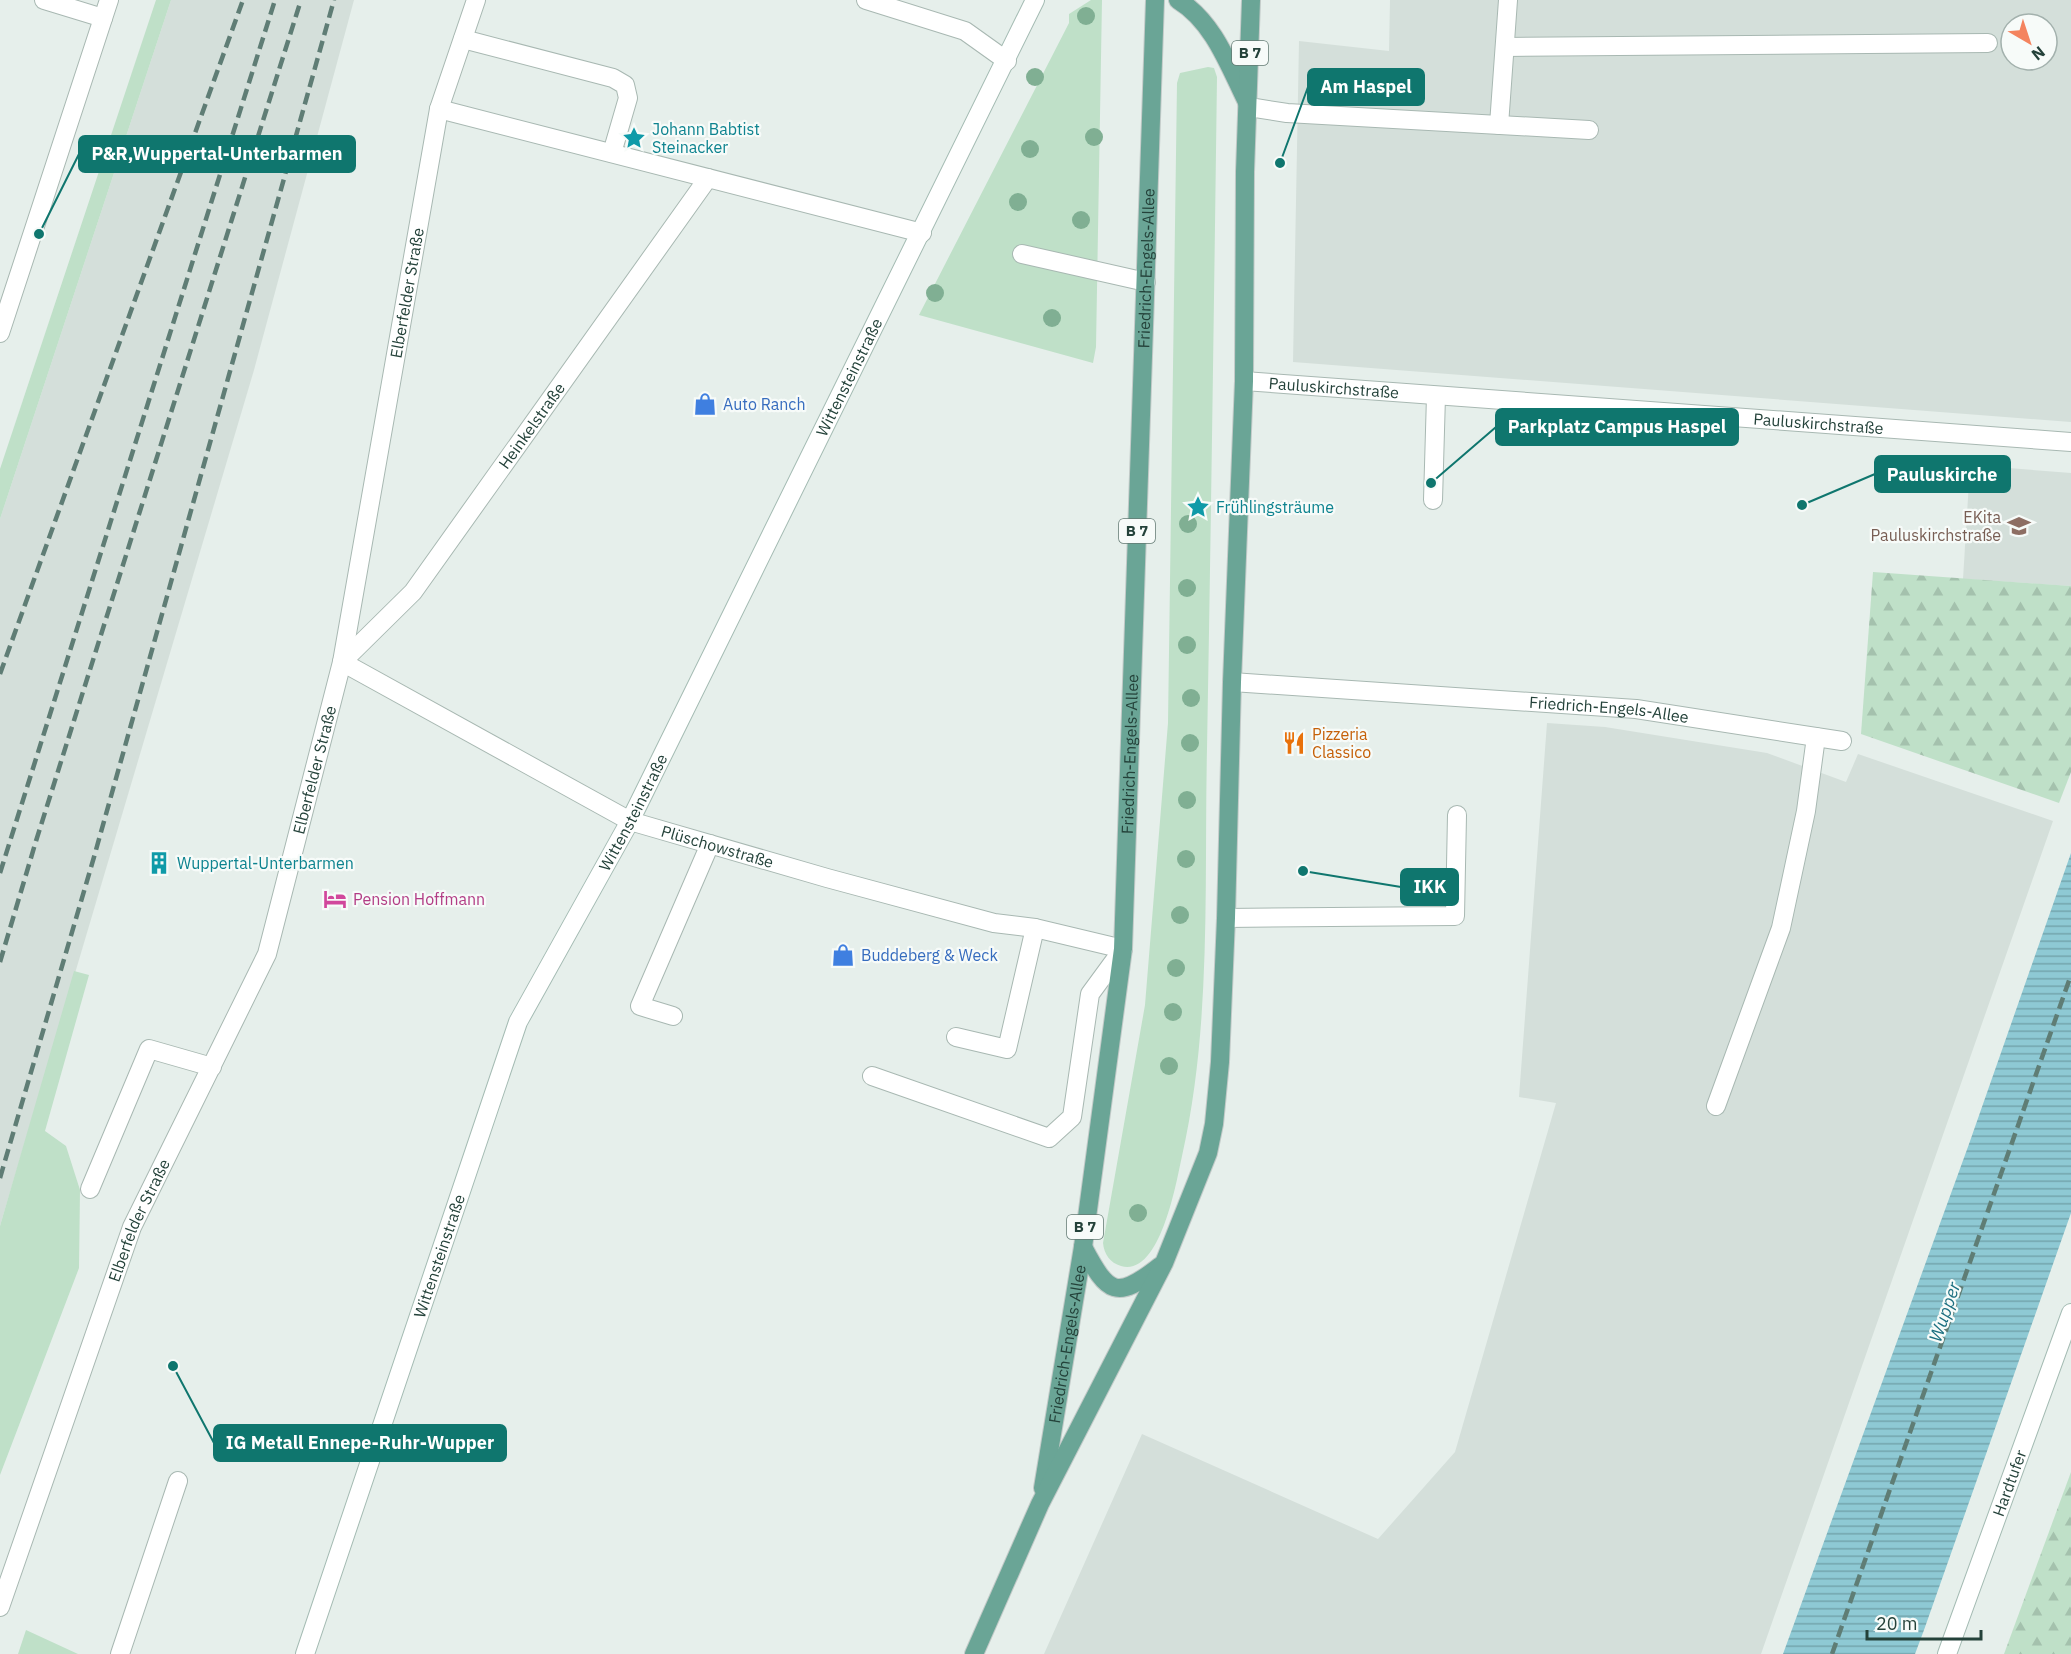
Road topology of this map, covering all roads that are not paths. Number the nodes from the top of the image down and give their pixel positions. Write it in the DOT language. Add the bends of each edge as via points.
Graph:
graph roads {
  1 [pos="44,0"];
  2 [pos="110,0"];
  3 [pos="476,0"];
  4 [pos="866,0"];
  5 [pos="1035,0"];
  6 [pos="1155,0"];
  7 [pos="1178,0"];
  8 [pos="1251,0"];
  9 [pos="1508,0"];
  10 [pos="103,18"];
  11 [pos="463,39"];
  12 [pos="1988,43"];
  13 [pos="1505,47"];
  14 [pos="1007,61"];
  15 [pos="1249,107"];
  16 [pos="439,109"];
  17 [pos="1499,125"];
  18 [pos="1589,130"];
  19 [pos="612,153"];
  20 [pos="708,178"];
  21 [pos="922,233"];
  22 [pos="1022,254"];
  23 [pos="1146,282"];
  24 [pos="0,333"];
  25 [pos="1244,381"];
  26 [pos="1436,396"];
  27 [pos="2071,442"];
  28 [pos="1433,500"];
  29 [pos="342,662"];
  30 [pos="1232,682"];
  31 [pos="1816,736"];
  32 [pos="1842,741"];
  33 [pos="1457,815"];
  34 [pos="630,821"];
  35 [pos="710,844"];
  36 [pos="1226,918"];
  37 [pos="1035,928"];
  38 [pos="1123,949"];
  39 [pos="673,1016"];
  40 [pos="956,1037"];
  41 [pos="213,1067"];
  42 [pos="872,1076"];
  43 [pos="1716,1106"];
  44 [pos="90,1190"];
  45 [pos="1083,1247"];
  46 [pos="1164,1263"];
  47 [pos="2071,1313"];
  48 [pos="178,1481"];
  49 [pos="1040,1504"];
  50 [pos="0,1607"];
  51 [pos="120,1654"];
  52 [pos="305,1654"];
  53 [pos="974,1654"];
  54 [pos="1947,1654"];
  1 -- 10 [label="street"];
  2 -- 10 [label="street"];
  3 -- 11 [label="street, Elberfelder Straße"];
  4 -- 14 [label="street" via="965,31"];
  5 -- 14 [label="street, Wittensteinstraße"];
  6 -- 23 [label="main road, Friedrich-Engels-Allee / B 7"];
  7 -- 15 [label="main road" via="1200,18 1218,43"];
  8 -- 15 [label="main road, Friedrich-Engels-Allee / B 7"];
  9 -- 13 [label="street"];
  10 -- 24 [label="street"];
  11 -- 16 [label="street, Elberfelder Straße"];
  11 -- 19 [label="street" via="613,78 625,86 628,98"];
  12 -- 13 [label="street"];
  13 -- 17 [label="street"];
  14 -- 21 [label="street, Wittensteinstraße"];
  15 -- 17 [label="street"];
  15 -- 25 [label="main road, Friedrich-Engels-Allee / B 7"];
  16 -- 19 [label="street"];
  16 -- 29 [label="street, Elberfelder Straße"];
  17 -- 18 [label="street"];
  19 -- 20 [label="street"];
  20 -- 21 [label="street"];
  20 -- 29 [label="street, Heinkelstraße" via="413,592"];
  21 -- 34 [label="street, Wittensteinstraße"];
  22 -- 23 [label="street"];
  23 -- 38 [label="main road, Friedrich-Engels-Allee / B 7"];
  25 -- 26 [label="street, Pauluskirchstraße"];
  25 -- 30 [label="main road, Friedrich-Engels-Allee / B 7"];
  26 -- 27 [label="street, Pauluskirchstraße"];
  26 -- 28 [label="street"];
  29 -- 34 [label="street, Plüschowstraße"];
  29 -- 41 [label="street, Elberfelder Straße" via="267,954"];
  30 -- 31 [label="street, Friedrich-Engels-Allee" via="1636,710"];
  30 -- 36 [label="main road, Friedrich-Engels-Allee / B 7"];
  31 -- 32 [label="street, Friedrich-Engels-Allee"];
  31 -- 43 [label="street" via="1806,811 1781,928"];
  33 -- 36 [label="street" via="1455,916"];
  34 -- 35 [label="street, Plüschowstraße"];
  34 -- 52 [label="street, Wittensteinstraße" via="518,1022"];
  35 -- 37 [label="street, Plüschowstraße" via="994,923"];
  35 -- 39 [label="street" via="640,1006"];
  36 -- 46 [label="main road, Friedrich-Engels-Allee / B 7" via="1214,1124 1208,1154"];
  37 -- 38 [label="street, Plüschowstraße"];
  37 -- 40 [label="street" via="1007,1049"];
  38 -- 42 [label="street" via="1090,994 1072,1117 1049,1138"];
  38 -- 45 [label="main road, Friedrich-Engels-Allee / B 7"];
  41 -- 44 [label="street" via="148,1049"];
  41 -- 50 [label="street, Elberfelder Straße" via="132,1227"];
  45 -- 46 [label="main road" via="1102,1279 1122,1289 1136,1285"];
  45 -- 49 [label="main road, Friedrich-Engels-Allee / B 7"];
  46 -- 49 [label="main road, Friedrich-Engels-Allee / B 7"];
  47 -- 54 [label="street, Hardtufer"];
  48 -- 51 [label="street"];
  49 -- 53 [label="main road, Friedrich-Engels-Allee / B 7"];
}
